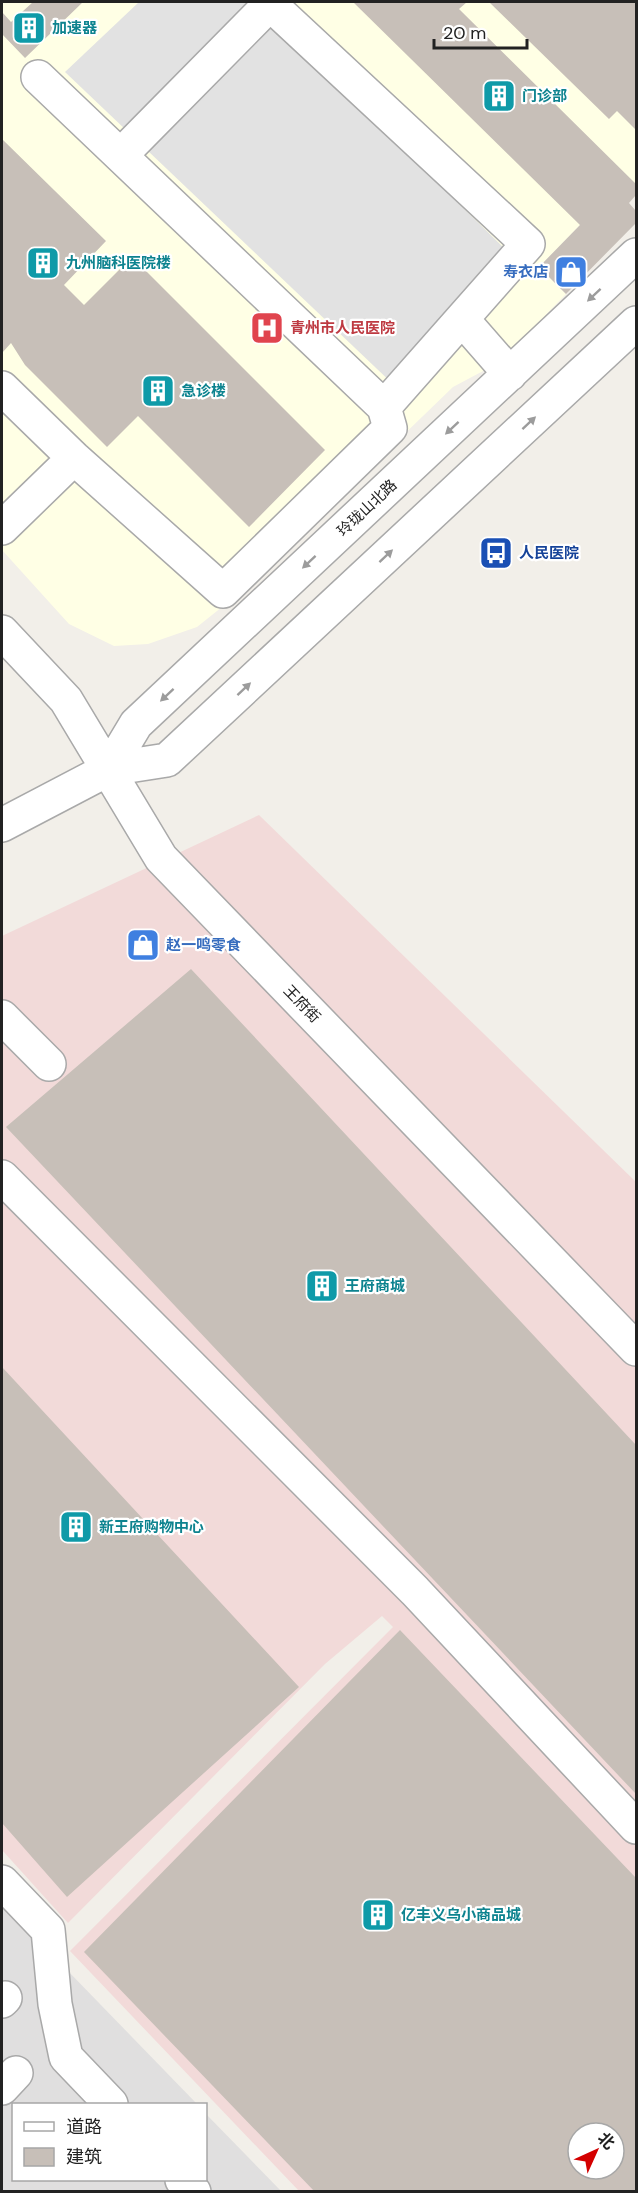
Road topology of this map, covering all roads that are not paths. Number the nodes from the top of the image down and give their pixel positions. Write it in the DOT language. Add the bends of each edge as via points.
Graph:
graph roads {
  1 [pos="271,3"];
  2 [pos="38,77"];
  3 [pos="121,155"];
  4 [pos="636,255"];
  5 [pos="462,320"];
  6 [pos="636,323"];
  7 [pos="510,374"];
  8 [pos="2,388"];
  9 [pos="384,407"];
  10 [pos="74,458"];
  11 [pos="2,528"];
  12 [pos="2,632"];
  13 [pos="109,769"];
  14 [pos="2,825"];
  15 [pos="2,1017"];
  16 [pos="49,1064"];
  17 [pos="2,1177"];
  18 [pos="636,1349"];
  19 [pos="636,1827"];
  20 [pos="2,1882"];
  21 [pos="110,2103"];
  22 [pos="183,2181"];
  23 [pos="194,2192"];
  1 -- 3 [label="street"];
  1 -- 5 [label="street" via="528,244"];
  2 -- 3 [label="street"];
  3 -- 9 [label="street"];
  4 -- 7 [label="street, 玲珑山北路, one-way"];
  5 -- 7 [label="street"];
  5 -- 9 [label="street"];
  13 -- 6 [label="street, one-way" via="168,760"];
  7 -- 13 [label="street, 玲珑山北路, one-way" via="136,724"];
  8 -- 10 [label="street"];
  9 -- 10 [label="street" via="390,428 223,591"];
  10 -- 11 [label="street"];
  12 -- 13 [label="street, 王府街" via="66,700"];
  13 -- 14 [label="street"];
  13 -- 18 [label="street, 王府街" via="161,858"];
  15 -- 16 [label="street"];
  17 -- 19 [label="street" via="415,1591"];
  20 -- 21 [label="street" via="48,1930 55,2004 66,2057"];
  22 -- 23 [label="street"];
}
